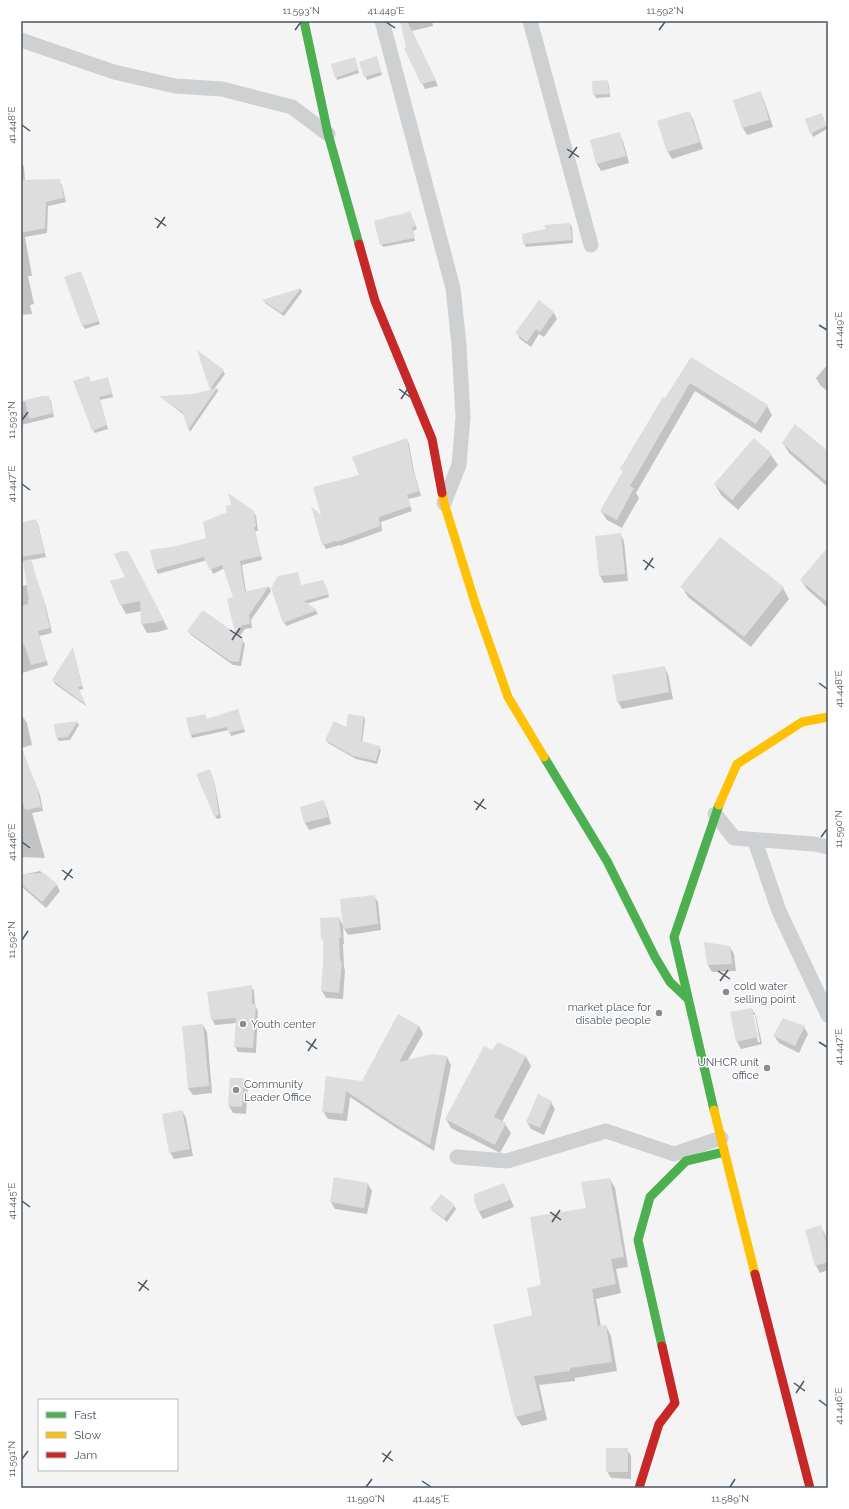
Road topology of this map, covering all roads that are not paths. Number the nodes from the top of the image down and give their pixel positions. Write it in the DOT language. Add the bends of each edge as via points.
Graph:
graph roads {
  1 [pos="304,21"];
  2 [pos="382,21"];
  3 [pos="530,21"];
  4 [pos="21,40"];
  5 [pos="328,134"];
  6 [pos="591,245"];
  7 [pos="444,503"];
  8 [pos="828,717"];
  9 [pos="715,814"];
  10 [pos="756,840"];
  11 [pos="828,847"];
  12 [pos="688,999"];
  13 [pos="828,1015"];
  14 [pos="722,1145"];
  15 [pos="457,1157"];
  16 [pos="639,1488"];
  17 [pos="810,1488"];
  1 -- 5 [label="street"];
  2 -- 7 [label="street" via="453,288 459,345 462,417 458,465"];
  3 -- 6 [label="street"];
  4 -- 5 [label="street" via="114,72 175,86 222,89 292,107"];
  5 -- 7 [label="street" via="375,301 432,439"];
  7 -- 12 [label="street" via="508,697 607,861 655,957 670,982"];
  8 -- 9 [label="street" via="802,722 737,764"];
  9 -- 10 [label="street" via="734,838"];
  9 -- 12 [label="street" via="674,936"];
  10 -- 11 [label="street"];
  10 -- 13 [label="street" via="779,911"];
  12 -- 14 [label="street"];
  14 -- 15 [label="street" via="674,1154 606,1131 508,1161"];
  14 -- 16 [label="street" via="686,1161 650,1197 638,1240 675,1403 659,1424"];
  14 -- 17 [label="street"];
}
